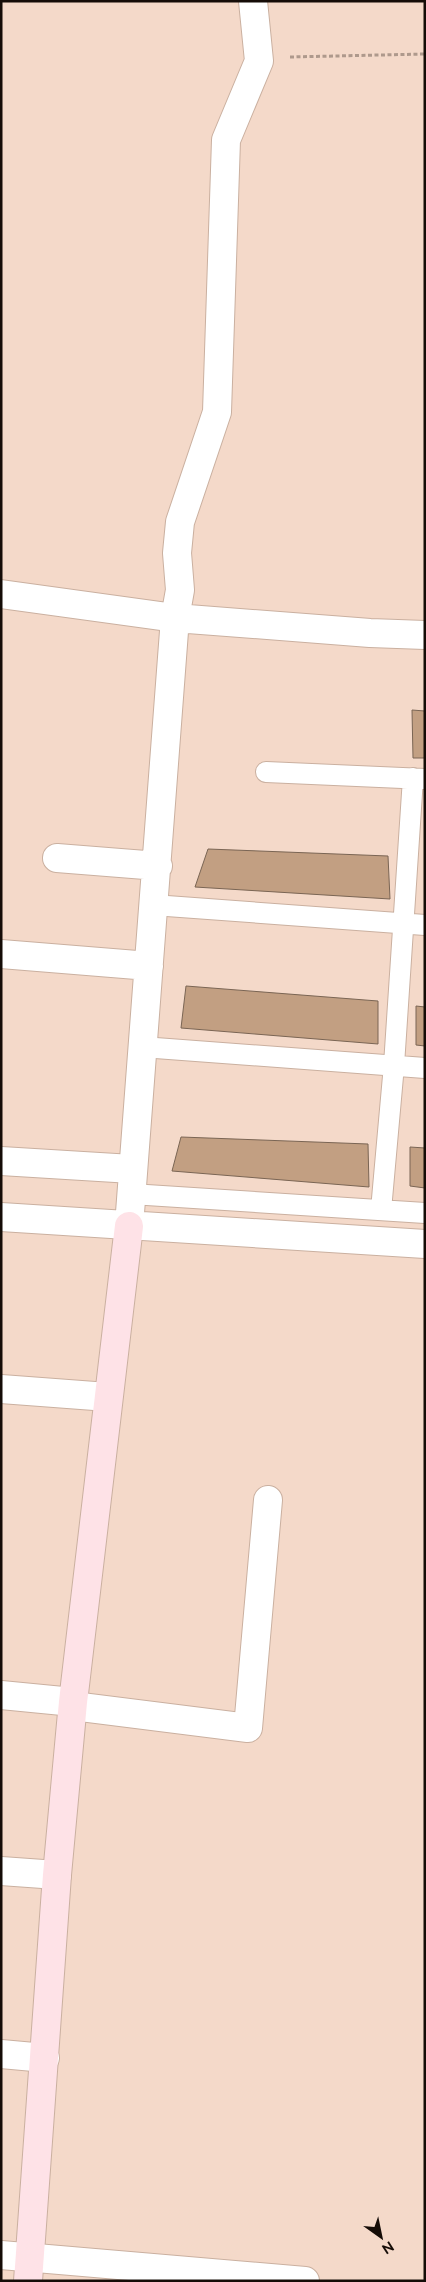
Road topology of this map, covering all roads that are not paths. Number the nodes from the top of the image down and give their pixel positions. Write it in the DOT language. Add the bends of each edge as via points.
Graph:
graph roads {
  1 [pos="253,1"];
  2 [pos="1,594"];
  3 [pos="175,618"];
  4 [pos="425,635"];
  5 [pos="266,772"];
  6 [pos="419,779"];
  7 [pos="58,858"];
  8 [pos="158,866"];
  9 [pos="153,905"];
  10 [pos="404,923"];
  11 [pos="425,925"];
  12 [pos="1,954"];
  13 [pos="149,966"];
  14 [pos="142,1047"];
  15 [pos="394,1065"];
  16 [pos="425,1068"];
  17 [pos="1,1161"];
  18 [pos="132,1182"];
  19 [pos="381,1210"];
  20 [pos="425,1213"];
  21 [pos="1,1217"];
  22 [pos="129,1226"];
  23 [pos="425,1244"];
  24 [pos="1,1389"];
  25 [pos="108,1398"];
  26 [pos="268,1500"];
  27 [pos="1,1695"];
  28 [pos="73,1704"];
  29 [pos="1,1871"];
  30 [pos="57,1875"];
  31 [pos="1,2054"];
  32 [pos="45,2058"];
  33 [pos="1,2256"];
  34 [pos="29,2269"];
  35 [pos="305,2281"];
  1 -- 3 [label="street" via="259,61 226,140 217,412 180,522 177,553 180,590"];
  2 -- 3 [label="street"];
  3 -- 4 [label="street"];
  3 -- 8 [label="street"];
  5 -- 6 [label="lane"];
  6 -- 10 [label="lane"];
  7 -- 8 [label="street"];
  8 -- 9 [label="street"];
  9 -- 10 [label="lane"];
  9 -- 13 [label="street"];
  10 -- 11 [label="lane"];
  10 -- 15 [label="lane"];
  12 -- 13 [label="street"];
  13 -- 14 [label="street"];
  14 -- 15 [label="lane"];
  14 -- 18 [label="street"];
  15 -- 16 [label="lane"];
  15 -- 19 [label="lane"];
  17 -- 18 [label="street"];
  18 -- 19 [label="lane"];
  18 -- 22 [label="street"];
  19 -- 20 [label="lane"];
  21 -- 22 [label="street"];
  22 -- 23 [label="street"];
  22 -- 25 [label="street"];
  24 -- 25 [label="street"];
  25 -- 28 [label="street"];
  26 -- 28 [label="street" via="248,1728"];
  27 -- 28 [label="street"];
  28 -- 30 [label="street"];
  29 -- 30 [label="street"];
  30 -- 32 [label="street"];
  31 -- 32 [label="street"];
  32 -- 34 [label="street"];
  33 -- 34 [label="street"];
  34 -- 35 [label="street"];
}
